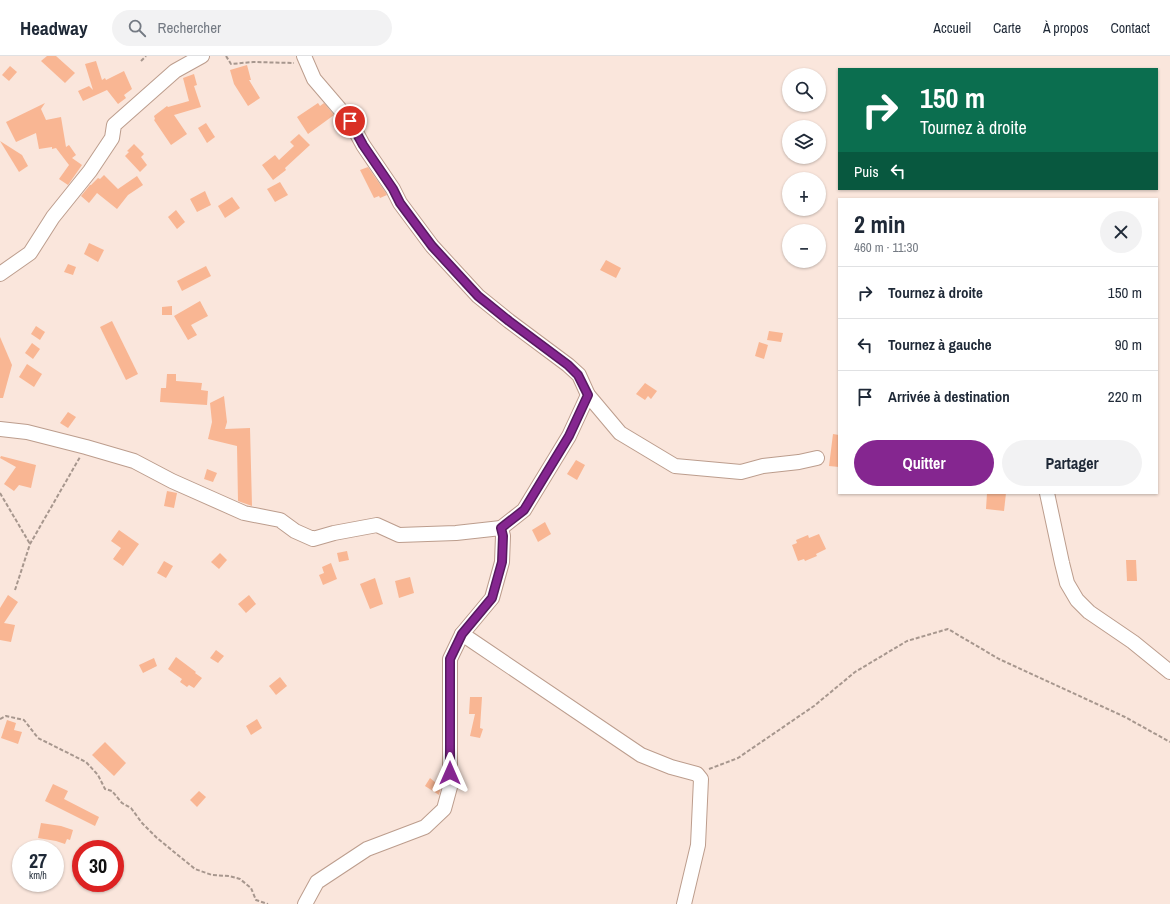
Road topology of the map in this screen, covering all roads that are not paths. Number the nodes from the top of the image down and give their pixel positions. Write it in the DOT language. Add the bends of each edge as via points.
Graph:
graph roads {
  1 [pos="202,56"];
  2 [pos="306,60"];
  3 [pos="0,274"];
  4 [pos="588,395"];
  5 [pos="0,429"];
  6 [pos="817,458"];
  7 [pos="1047,494"];
  8 [pos="501,528"];
  9 [pos="462,634"];
  10 [pos="1170,672"];
  11 [pos="305,904"];
  12 [pos="684,904"];
  1 -- 3 [label="street" via="175,71 114,125 112,138 90,171 53,217 30,253"];
  2 -- 4 [label="street" via="314,79 350,121 400,203 432,246 478,296 568,365 578,375"];
  4 -- 6 [label="street" via="620,433 675,466 741,472 762,466"];
  4 -- 8 [label="street" via="569,436 524,510"];
  5 -- 8 [label="street" via="27,432 134,461 244,513 280,520 295,531 313,539 377,525 399,535"];
  7 -- 10 [label="street" via="1065,576 1077,600 1089,612 1133,642"];
  8 -- 9 [label="street" via="502,562 492,598"];
  9 -- 11 [label="street" via="450,659 450,787 444,810 425,827 367,849 317,882"];
  9 -- 12 [label="street" via="641,754 671,767 697,774 701,779 698,845"];
}
